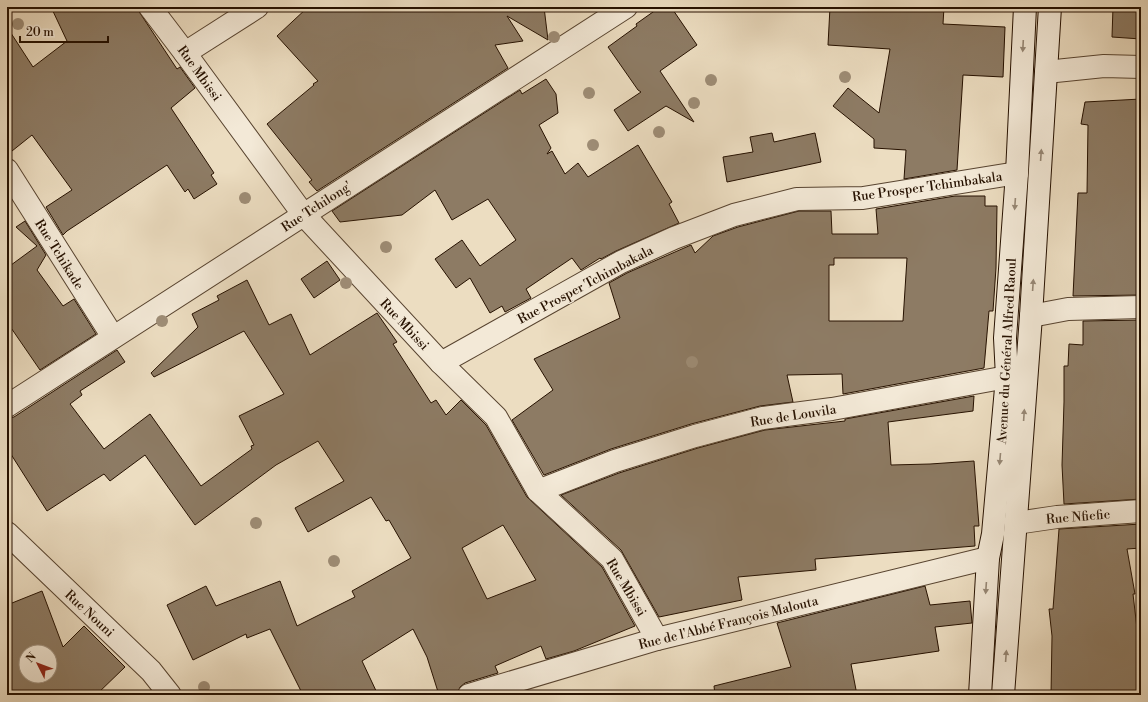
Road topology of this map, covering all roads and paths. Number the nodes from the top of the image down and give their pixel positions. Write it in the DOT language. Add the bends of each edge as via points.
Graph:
graph roads {
  1 [pos="150,7"];
  2 [pos="257,7"];
  3 [pos="1025,7"];
  4 [pos="1050,7"];
  5 [pos="623,8"];
  6 [pos="185,52"];
  7 [pos="1141,67"];
  8 [pos="1046,72"];
  9 [pos="7,170"];
  10 [pos="1017,173"];
  11 [pos="303,214"];
  12 [pos="1141,307"];
  13 [pos="1030,316"];
  14 [pos="113,337"];
  15 [pos="441,363"];
  16 [pos="1007,377"];
  17 [pos="7,406"];
  18 [pos="538,491"];
  19 [pos="1141,511"];
  20 [pos="1016,523"];
  21 [pos="7,534"];
  22 [pos="988,558"];
  23 [pos="657,639"];
  24 [pos="170,695"];
  25 [pos="469,695"];
  26 [pos="980,695"];
  27 [pos="1003,695"];
  1 -- 6 [label="street, Rue Mbissi"];
  2 -- 6 [label="street"];
  3 -- 10 [label="street, Avenue du Général Alfred Raoul, one-way"];
  4 -- 8 [label="street"];
  5 -- 11 [label="street, Rue Tchilong'"];
  6 -- 11 [label="street, Rue Mbissi"];
  7 -- 8 [label="street" via="1104,66"];
  13 -- 8 [label="street, one-way"];
  9 -- 14 [label="street, Rue Tchikade"];
  10 -- 15 [label="street, Rue Prosper Tchimbakala" via="863,198 798,199 734,215 621,262"];
  10 -- 16 [label="street, Avenue du Général Alfred Raoul, one-way" via="1005,338"];
  11 -- 14 [label="street, Rue Tchilong'"];
  11 -- 15 [label="street, Rue Mbissi"];
  12 -- 13 [label="street" via="1068,309"];
  20 -- 13 [label="street, one-way"];
  14 -- 17 [label="street, Rue Tchilong'"];
  15 -- 18 [label="street, Rue Mbissi" via="496,418"];
  16 -- 18 [label="street, Rue de Louvila" via="832,409 763,418 615,461"];
  16 -- 22 [label="street, Avenue du Général Alfred Raoul, one-way" via="993,534"];
  18 -- 23 [label="street, Rue Mbissi" via="612,558"];
  19 -- 20 [label="street, Rue Nfiefie" via="1057,517"];
  27 -- 20 [label="street, one-way"];
  21 -- 24 [label="street, Rue Nouni" via="151,671"];
  22 -- 23 [label="street, Rue de l'Abbé François Malouta"];
  22 -- 26 [label="street, Avenue du Général Alfred Raoul, one-way"];
  23 -- 25 [label="street, Rue de l'Abbé François Malouta"];
}
